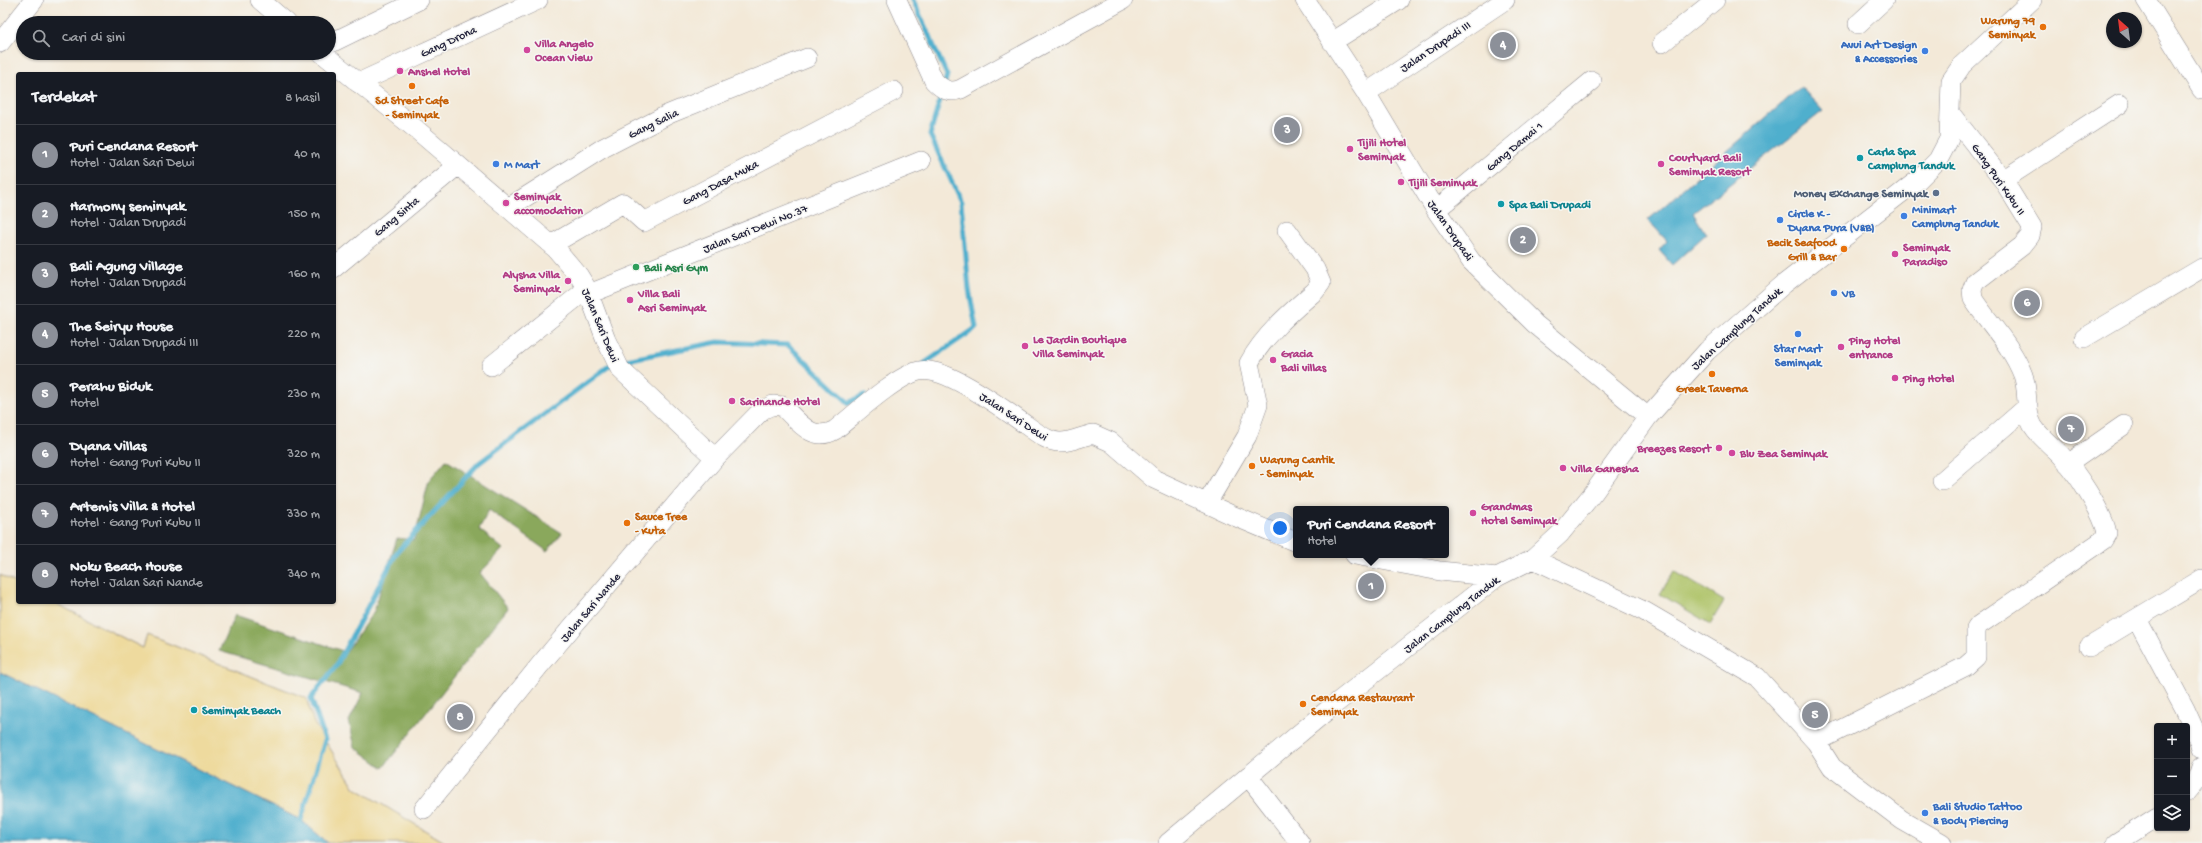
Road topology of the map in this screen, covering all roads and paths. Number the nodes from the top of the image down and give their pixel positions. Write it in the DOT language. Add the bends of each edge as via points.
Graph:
graph roads {
  1 [pos="34,0"];
  2 [pos="260,0"];
  3 [pos="419,0"];
  4 [pos="538,0"];
  5 [pos="897,0"];
  6 [pos="1122,0"];
  7 [pos="1305,0"];
  8 [pos="1399,0"];
  9 [pos="1505,0"];
  10 [pos="1715,0"];
  11 [pos="1884,0"];
  12 [pos="2032,0"];
  13 [pos="2146,0"];
  14 [pos="22,16"];
  15 [pos="279,16"];
  16 [pos="16,23"];
  17 [pos="1858,24"];
  18 [pos="336,41"];
  19 [pos="1332,42"];
  20 [pos="1662,43"];
  21 [pos="0,44"];
  22 [pos="807,58"];
  23 [pos="330,60"];
  24 [pos="1592,81"];
  25 [pos="358,83"];
  26 [pos="2202,90"];
  27 [pos="894,91"];
  28 [pos="1366,92"];
  29 [pos="2120,104"];
  30 [pos="1950,113"];
  31 [pos="921,161"];
  32 [pos="458,165"];
  33 [pos="2003,180"];
  34 [pos="508,208"];
  35 [pos="1436,210"];
  36 [pos="1287,230"];
  37 [pos="551,245"];
  38 [pos="336,266"];
  39 [pos="2202,268"];
  40 [pos="588,292"];
  41 [pos="2084,338"];
  42 [pos="491,366"];
  43 [pos="762,410"];
  44 [pos="2030,415"];
  45 [pos="1648,417"];
  46 [pos="2124,425"];
  47 [pos="715,458"];
  48 [pos="2068,464"];
  49 [pos="1942,481"];
  50 [pos="1207,503"];
  51 [pos="1293,541"];
  52 [pos="1370,558"];
  53 [pos="1533,559"];
  54 [pos="1497,577"];
  55 [pos="2202,579"];
  56 [pos="2137,619"];
  57 [pos="2090,647"];
  58 [pos="1816,742"];
  59 [pos="2202,749"];
  60 [pos="2202,767"];
  61 [pos="1248,776"];
  62 [pos="2190,788"];
  63 [pos="424,809"];
  64 [pos="2154,818"];
  65 [pos="1168,843"];
  66 [pos="1300,843"];
  67 [pos="1942,843"];
  68 [pos="2116,843"];
  1 -- 14 [label="street"];
  2 -- 15 [label="street"];
  3 -- 18 [label="street"];
  4 -- 25 [label="street, Gang Drona"];
  5 -- 6 [label="street" via="934,81 940,88 951,91 961,89"];
  7 -- 19 [label="street, Jalan Drupadi"];
  8 -- 19 [label="street"];
  9 -- 28 [label="street, Jalan Drupadi III"];
  10 -- 20 [label="street"];
  11 -- 17 [label="street"];
  12 -- 30 [label="street, Jalan Camplung Tanduk" via="1962,65 1951,81"];
  13 -- 26 [label="street"];
  16 -- 21 [label="street"];
  19 -- 28 [label="street, Jalan Drupadi"];
  22 -- 34 [label="street, Gang Salia" via="669,114 603,148"];
  23 -- 25 [label="street, Jalan Sari Dewi"];
  24 -- 35 [label="street, Gang Damai 1"];
  25 -- 32 [label="street, Jalan Sari Dewi"];
  27 -- 37 [label="street, Gang Dasa Muka" via="644,222 623,203"];
  28 -- 35 [label="street, Jalan Drupadi"];
  29 -- 33 [label="street"];
  30 -- 33 [label="street, Gang Puri Kubu II"];
  30 -- 45 [label="street, Jalan Camplung Tanduk" via="1949,139 1938,160 1918,180 1784,284 1707,352"];
  31 -- 40 [label="street, Jalan Sari Dewi No.37"];
  32 -- 34 [label="street, Jalan Sari Dewi"];
  32 -- 38 [label="street, Gang Sinta"];
  33 -- 44 [label="street, Gang Puri Kubu II" via="2032,227 2030,236 2022,246 1975,282 1972,290 1973,299 2020,366"];
  34 -- 37 [label="street, Jalan Sari Dewi"];
  35 -- 45 [label="street, Jalan Drupadi" via="1472,261 1494,285 1574,358"];
  36 -- 50 [label="street" via="1315,269 1321,283 1270,334 1249,363 1258,405 1247,436"];
  37 -- 40 [label="street, Jalan Sari Dewi" via="579,276"];
  39 -- 41 [label="street"];
  40 -- 42 [label="street, Jalan Sari Dewi No.37"];
  40 -- 47 [label="street, Jalan Sari Dewi" via="614,356 628,378"];
  43 -- 47 [label="street, Jalan Sari Nande"];
  43 -- 50 [label="street, Jalan Sari Dewi" via="773,405 782,406 812,433 829,433 900,381 917,371 931,371 947,376 985,396 1044,437 1060,443 1093,434 1111,442 1154,480"];
  44 -- 48 [label="street"];
  44 -- 49 [label="street"];
  45 -- 53 [label="street, Jalan Camplung Tanduk" via="1560,534"];
  46 -- 48 [label="street"];
  47 -- 63 [label="street, Jalan Sari Nande" via="540,665"];
  48 -- 58 [label="street" via="2104,520 2107,533 2105,537 1985,619 1976,629 1976,657 1966,666"];
  50 -- 51 [label="street, Jalan Sari Dewi"];
  52 -- 54 [label="street" via="1440,571"];
  53 -- 54 [label="street, Jalan Camplung Tanduk"];
  53 -- 58 [label="street" via="1644,611 1757,677"];
  54 -- 61 [label="street, Jalan Camplung Tanduk"];
  55 -- 56 [label="street"];
  56 -- 57 [label="street"];
  56 -- 59 [label="street" via="2188,716"];
  58 -- 67 [label="street" via="1832,767 1902,820"];
  60 -- 62 [label="street" via="2198,779"];
  61 -- 65 [label="street, Jalan Camplung Tanduk"];
  61 -- 66 [label="street"];
  64 -- 68 [label="street"];
}
